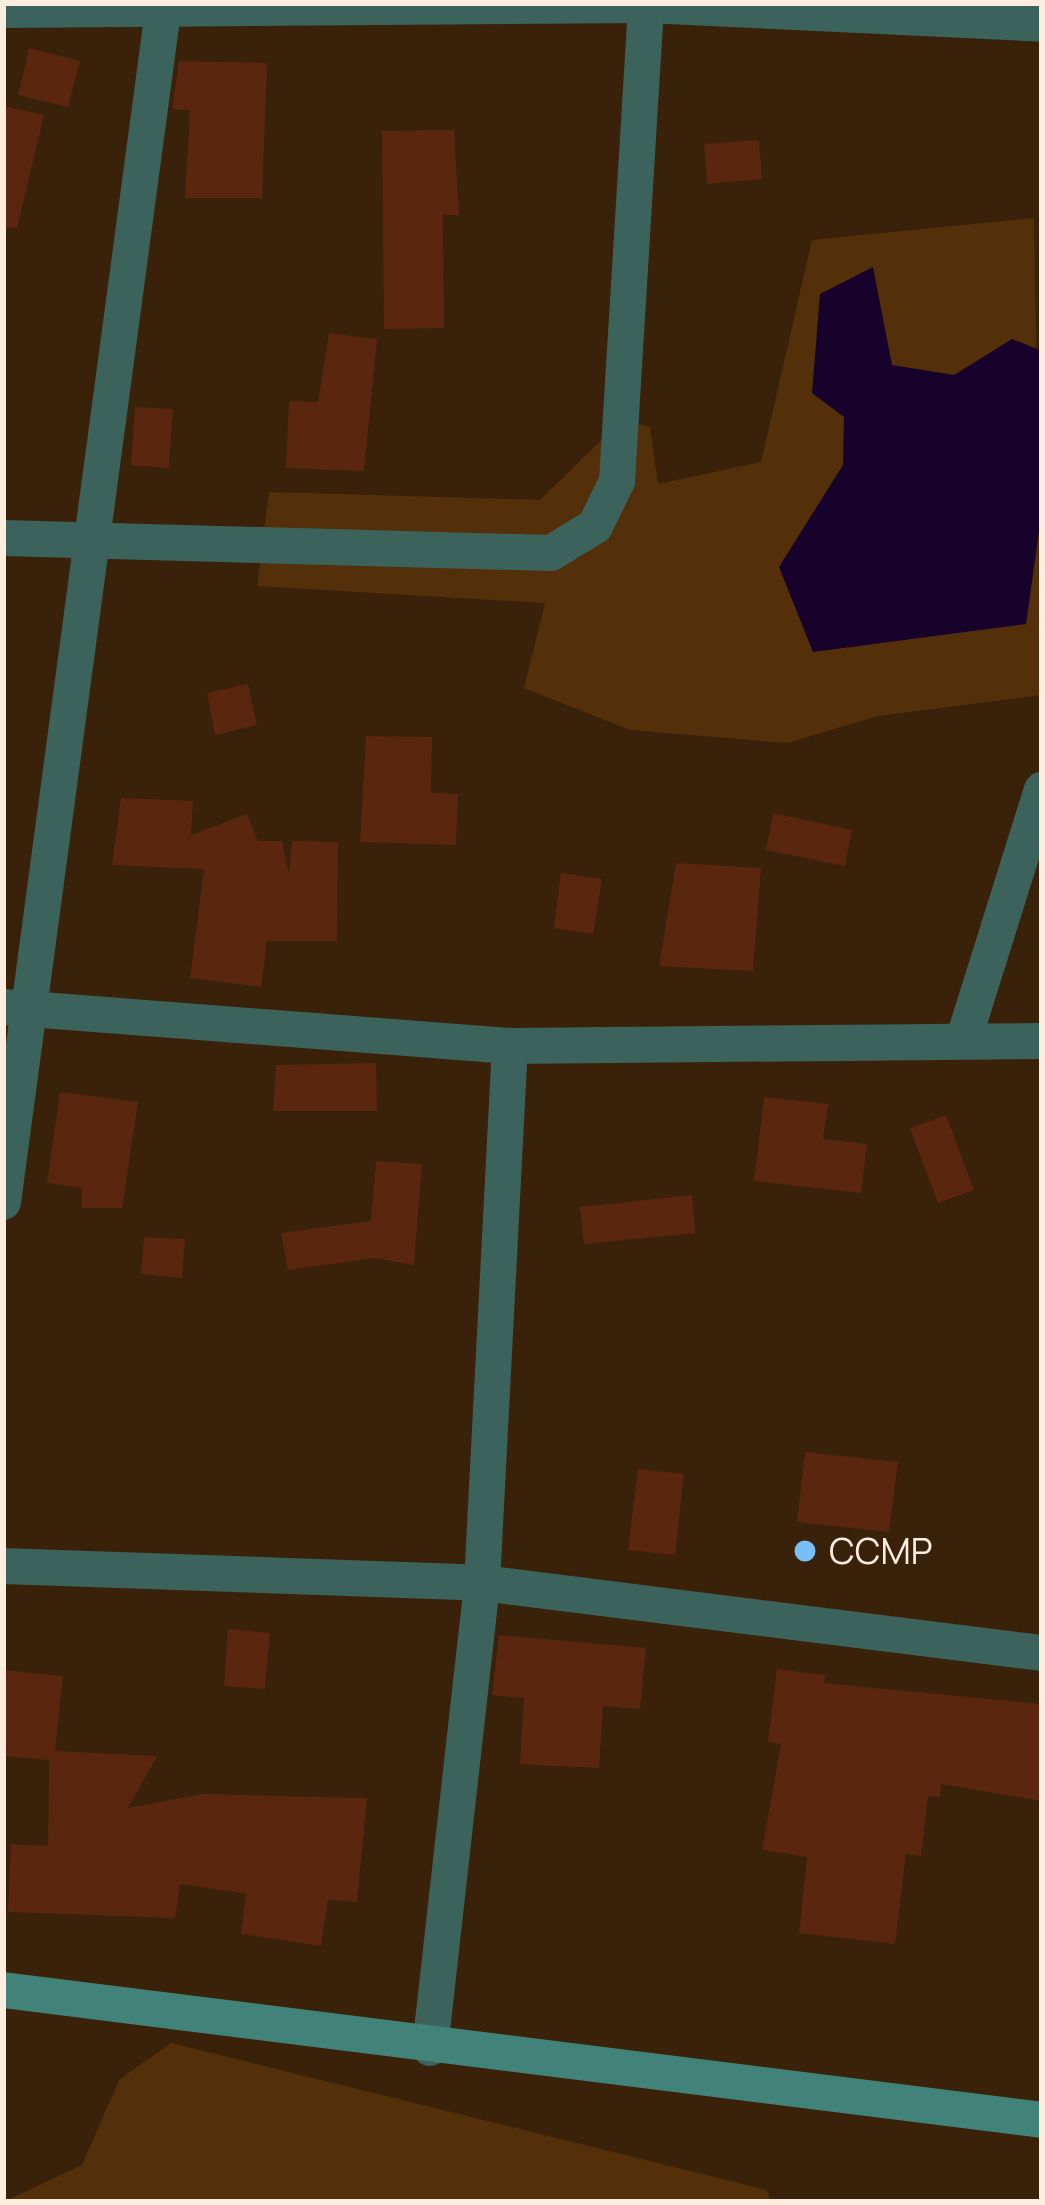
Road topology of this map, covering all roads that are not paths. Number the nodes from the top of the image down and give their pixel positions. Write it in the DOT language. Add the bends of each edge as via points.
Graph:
graph roads {
  1 [pos="646,4"];
  2 [pos="164,8"];
  3 [pos="3,10"];
  4 [pos="1042,24"];
  5 [pos="3,538"];
  6 [pos="87,539"];
  7 [pos="1042,790"];
  8 [pos="18,1006"];
  9 [pos="964,1035"];
  10 [pos="1042,1041"];
  11 [pos="510,1046"];
  12 [pos="3,1202"];
  13 [pos="3,1566"];
  14 [pos="482,1583"];
  15 [pos="1042,1653"];
  16 [pos="3,1990"];
  17 [pos="430,2048"];
  18 [pos="1042,2120"];
  1 -- 2 [label="street"];
  1 -- 4 [label="street"];
  1 -- 6 [label="street" via="616,481 595,526 551,553"];
  2 -- 3 [label="street"];
  2 -- 6 [label="street"];
  5 -- 6 [label="street"];
  6 -- 8 [label="street"];
  7 -- 9 [label="street"];
  8 -- 11 [label="street"];
  8 -- 12 [label="street"];
  9 -- 10 [label="street"];
  9 -- 11 [label="street"];
  11 -- 14 [label="street"];
  13 -- 14 [label="street"];
  14 -- 15 [label="street"];
  14 -- 17 [label="street"];
  16 -- 17 [label="street"];
  17 -- 18 [label="street"];
}
